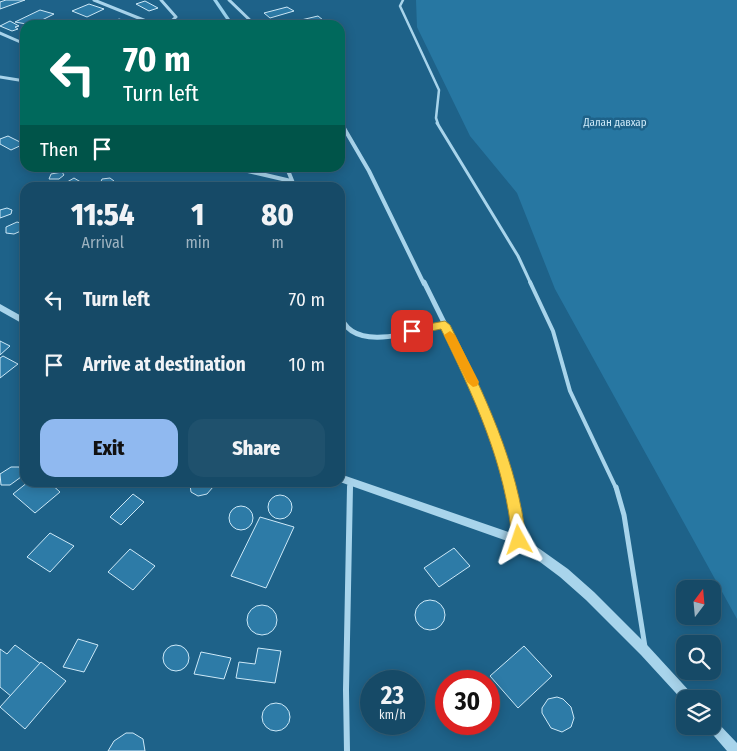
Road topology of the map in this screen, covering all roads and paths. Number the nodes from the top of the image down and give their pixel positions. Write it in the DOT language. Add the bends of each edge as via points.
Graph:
graph roads {
  1 [pos="94,0"];
  2 [pos="161,0"];
  3 [pos="229,0"];
  4 [pos="403,0"];
  5 [pos="144,20"];
  6 [pos="173,20"];
  7 [pos="250,20"];
  8 [pos="0,33"];
  9 [pos="20,42"];
  10 [pos="0,77"];
  11 [pos="20,81"];
  12 [pos="345,130"];
  13 [pos="249,172"];
  14 [pos="288,172"];
  15 [pos="291,181"];
  16 [pos="0,307"];
  17 [pos="20,319"];
  18 [pos="445,325"];
  19 [pos="345,327"];
  20 [pos="345,479"];
  21 [pos="519,540"];
  22 [pos="645,651"];
  23 [pos="681,690"];
  24 [pos="721,735"];
  25 [pos="346,751"];
  26 [pos="736,751"];
  1 -- 5 [label="street"];
  2 -- 6 [label="street" via="176,17"];
  3 -- 7 [label="street"];
  4 -- 22 [label="lane" via="400,6 439,90 438,126 518,256 553,330 570,391 615,484 624,515"];
  8 -- 9 [label="street"];
  10 -- 11 [label="street"];
  12 -- 18 [label="street"];
  13 -- 15 [label="street"];
  14 -- 15 [label="street"];
  16 -- 17 [label="street"];
  18 -- 19 [label="street" via="379,337 365,337 349,332"];
  18 -- 21 [label="street" via="478,392 506,468 516,508"];
  20 -- 21 [label="street"];
  20 -- 25 [label="street"];
  21 -- 22 [label="street" via="564,573"];
  22 -- 23 [label="street"];
  24 -- 26 [label="street"];
}
